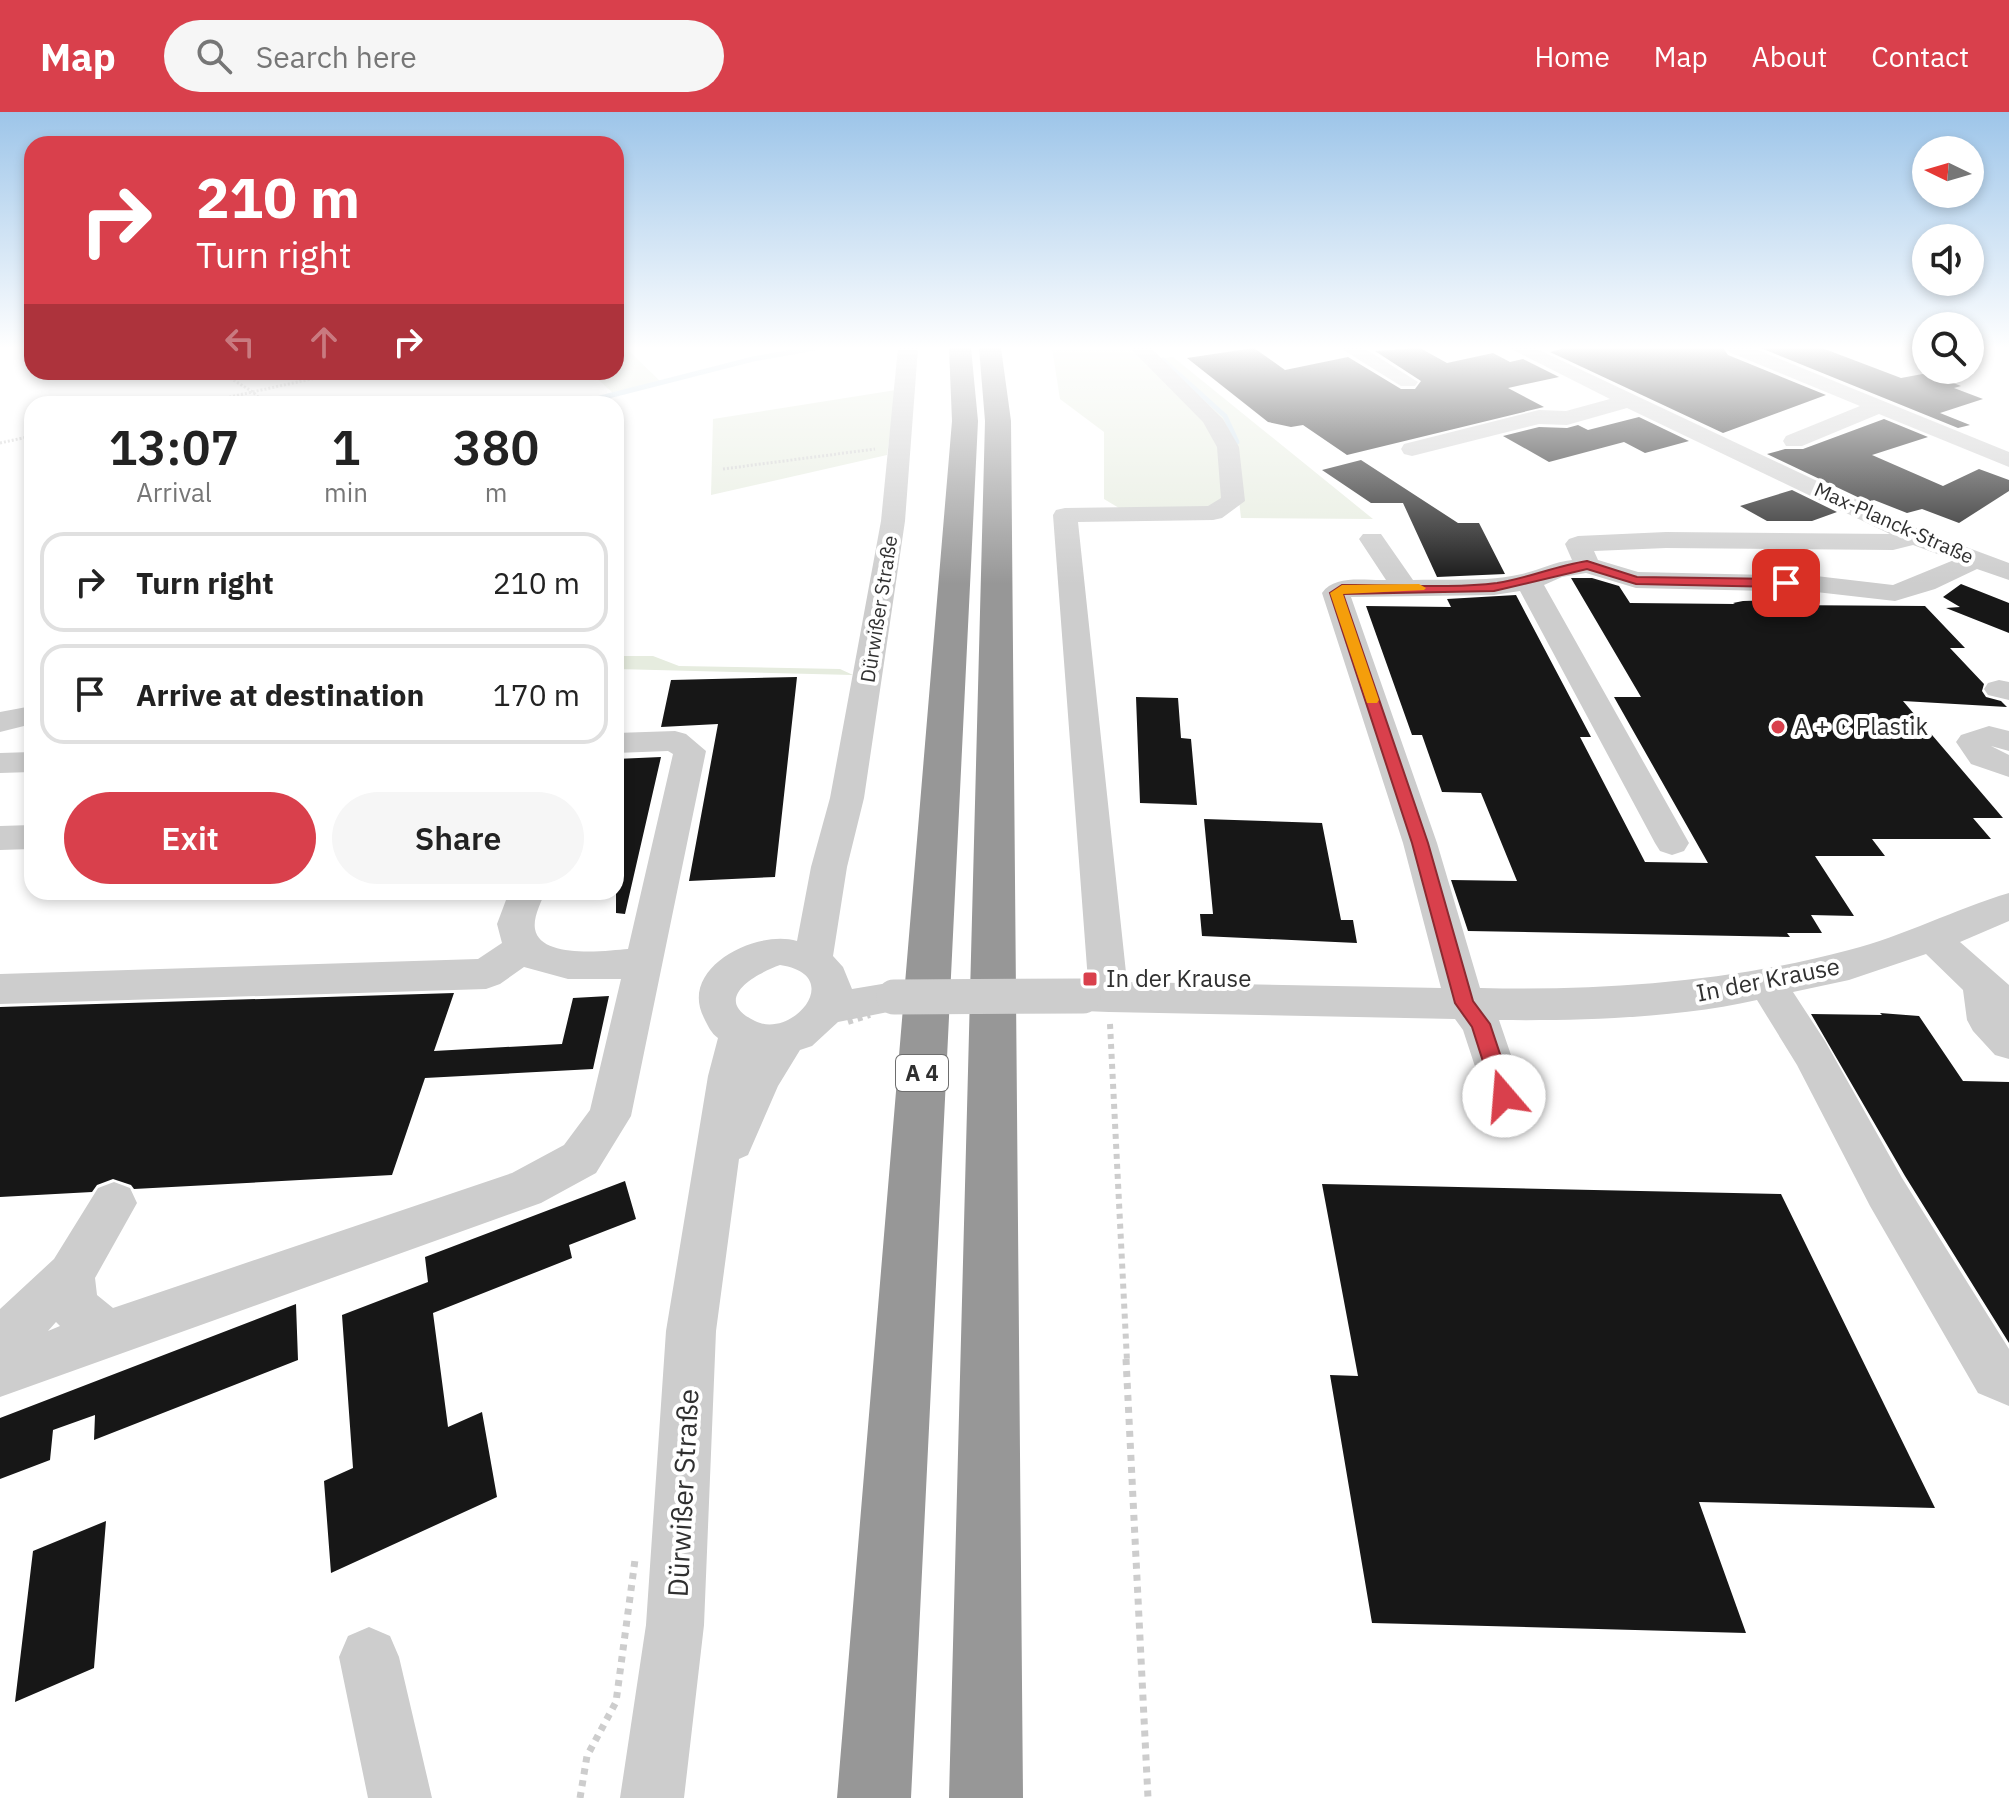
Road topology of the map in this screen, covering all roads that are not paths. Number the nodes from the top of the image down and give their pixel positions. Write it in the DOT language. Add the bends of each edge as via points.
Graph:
graph roads {
  1 [pos="902,427"];
  2 [pos="965,427"];
  3 [pos="997,427"];
  4 [pos="1216,427"];
  5 [pos="1501,427"];
  6 [pos="1690,427"];
  7 [pos="1826,427"];
  8 [pos="1924,427"];
  9 [pos="1794,441"];
  10 [pos="1412,449"];
  11 [pos="2009,460"];
  12 [pos="1916,537"];
  13 [pos="1372,539"];
  14 [pos="1976,560"];
  15 [pos="1587,565"];
  16 [pos="2009,572"];
  17 [pos="1528,581"];
  18 [pos="1405,588"];
  19 [pos="24,717"];
  20 [pos="0,722"];
  21 [pos="624,743"];
  22 [pos="24,762"];
  23 [pos="0,763"];
  24 [pos="24,837"];
  25 [pos="0,838"];
  26 [pos="1672,843"];
  27 [pos="524,900"];
  28 [pos="2009,906"];
  29 [pos="1932,938"];
  30 [pos="522,948"];
  31 [pos="644,963"];
  32 [pos="825,981"];
  33 [pos="1767,983"];
  34 [pos="0,989"];
  35 [pos="1096,996"];
  36 [pos="1996,996"];
  37 [pos="1465,1003"];
  38 [pos="739,1035"];
  39 [pos="786,1038"];
  40 [pos="2009,1043"];
  41 [pos="1504,1096"];
  42 [pos="713,1189"];
  43 [pos="114,1203"];
  44 [pos="71,1275"];
  45 [pos="106,1334"];
  46 [pos="0,1343"];
  47 [pos="0,1372"];
  48 [pos="2009,1381"];
  49 [pos="369,1657"];
  50 [pos="396,1776"];
  51 [pos="652,1798"];
  52 [pos="874,1798"];
  53 [pos="986,1798"];
  1 -- 32 [label="street, Dürwißer Straße" via="893,521 850,783 829,867"];
  2 -- 52 [label="highway, A 4"];
  3 -- 53 [label="highway"];
  4 -- 35 [label="street" via="1228,447 1233,501 1213,513 1065,515"];
  5 -- 10 [label="street"];
  6 -- 12 [label="street, Max-Planck-Straße" via="1757,454"];
  7 -- 9 [label="street"];
  8 -- 11 [label="street"];
  12 -- 14 [label="street, Max-Planck-Straße"];
  12 -- 15 [label="street" via="1893,542 1578,544"];
  13 -- 18 [label="street"];
  14 -- 15 [label="street" via="1895,593 1816,584 1636,580"];
  14 -- 16 [label="street, Max-Planck-Straße"];
  15 -- 17 [label="street"];
  17 -- 18 [label="street" via="1494,587"];
  17 -- 26 [label="street"];
  18 -- 37 [label="street" via="1336,593 1420,843"];
  19 -- 20 [label="street"];
  21 -- 31 [label="street" via="675,741 690,751"];
  22 -- 23 [label="street"];
  24 -- 25 [label="street"];
  27 -- 30 [label="street" via="516,926"];
  28 -- 29 [label="street, In der Krause"];
  29 -- 33 [label="street, In der Krause" via="1849,965"];
  29 -- 36 [label="street"];
  30 -- 31 [label="street" via="533,958 563,964"];
  30 -- 34 [label="street" via="486,974"];
  31 -- 45 [label="street" via="610,1116 580,1159 525,1189"];
  32 -- 35 [label="street, In der Krause, bridge" via="894,997"];
  32 -- 38 [label="street" via="754,956 733,968 720,985 716,1004 722,1022"];
  32 -- 39 [label="street" via="804,1031"];
  33 -- 37 [label="street, In der Krause" via="1715,994 1538,1005"];
  33 -- 48 [label="street" via="1996,1375"];
  35 -- 37 [label="street, In der Krause"];
  36 -- 40 [label="street" via="1987,1020"];
  37 -- 41 [label="street" via="1481,1024"];
  38 -- 39 [label="street" via="753,1040"];
  38 -- 42 [label="street, Dürwißer Straße"];
  39 -- 42 [label="street, Dürwißer Straße" via="760,1079"];
  42 -- 51 [label="street, Dürwißer Straße" via="691,1331 675,1625"];
  43 -- 44 [label="street"];
  44 -- 45 [label="street" via="74,1307"];
  44 -- 46 [label="street"];
  45 -- 47 [label="street"];
  49 -- 50 [label="street"];
}
